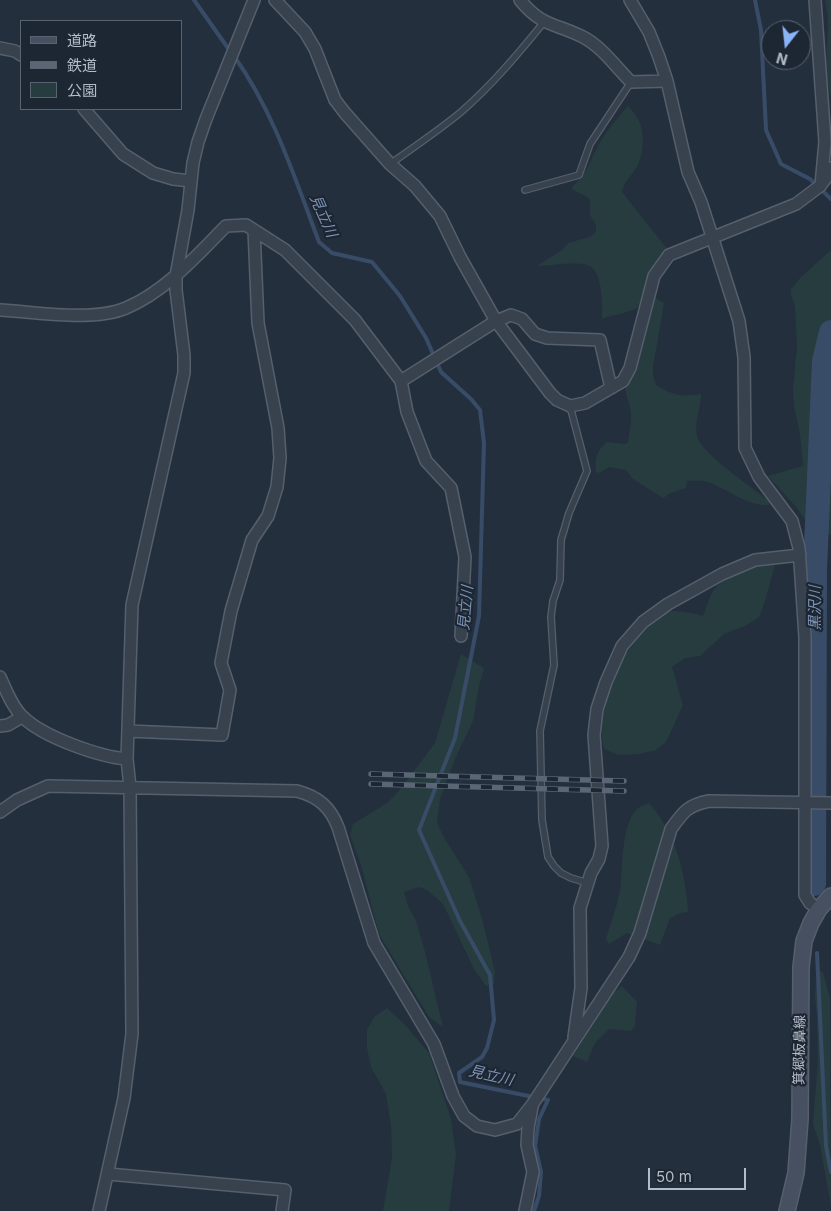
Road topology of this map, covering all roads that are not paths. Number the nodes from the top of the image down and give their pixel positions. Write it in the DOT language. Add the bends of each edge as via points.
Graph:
graph roads {
  1 [pos="254,0"];
  2 [pos="275,0"];
  3 [pos="520,0"];
  4 [pos="630,0"];
  5 [pos="815,0"];
  6 [pos="544,22"];
  7 [pos="0,48"];
  8 [pos="20,54"];
  9 [pos="667,81"];
  10 [pos="631,82"];
  11 [pos="85,110"];
  12 [pos="390,164"];
  13 [pos="831,168"];
  14 [pos="192,181"];
  15 [pos="820,186"];
  16 [pos="525,190"];
  17 [pos="254,230"];
  18 [pos="713,238"];
  19 [pos="176,276"];
  20 [pos="0,310"];
  21 [pos="496,321"];
  22 [pos="401,381"];
  23 [pos="611,388"];
  24 [pos="570,406"];
  25 [pos="800,555"];
  26 [pos="461,636"];
  27 [pos="0,676"];
  28 [pos="22,716"];
  29 [pos="0,726"];
  30 [pos="128,732"];
  31 [pos="127,759"];
  32 [pos="130,787"];
  33 [pos="805,803"];
  34 [pos="831,803"];
  35 [pos="0,812"];
  36 [pos="588,883"];
  37 [pos="831,896"];
  38 [pos="819,909"];
  39 [pos="573,1043"];
  40 [pos="532,1105"];
  41 [pos="108,1174"];
  42 [pos="98,1211"];
  43 [pos="282,1211"];
  44 [pos="525,1211"];
  45 [pos="787,1211"];
  1 -- 14 [label="street" via="198,142"];
  2 -- 12 [label="street" via="305,32 335,100"];
  3 -- 6 [label="street"];
  4 -- 9 [label="street" via="649,32"];
  5 -- 15 [label="street" via="825,142"];
  6 -- 10 [label="street" via="583,37"];
  6 -- 12 [label="lane" via="512,61 463,110"];
  7 -- 8 [label="street"];
  9 -- 10 [label="street"];
  9 -- 18 [label="street" via="688,172"];
  10 -- 16 [label="lane" via="590,144 579,175"];
  11 -- 14 [label="street" via="123,154 153,173"];
  12 -- 21 [label="street" via="416,186 440,216"];
  13 -- 15 [label="street"];
  14 -- 19 [label="street"];
  15 -- 18 [label="street" via="796,204"];
  17 -- 19 [label="street" via="246,225 226,226"];
  17 -- 22 [label="street" via="284,250 356,320"];
  17 -- 30 [label="street" via="258,323 278,428 280,458 275,494 268,516 252,540 232,611 222,663 230,690 222,735"];
  18 -- 23 [label="street" via="669,254 654,276 630,368 623,381"];
  18 -- 25 [label="street" via="739,321 744,357 745,448 759,477 792,521"];
  19 -- 20 [label="street" via="144,298 124,308 102,313 80,315"];
  19 -- 30 [label="street" via="184,373 132,605"];
  21 -- 22 [label="street"];
  21 -- 23 [label="street" via="512,315 522,319 535,334 547,338 600,340"];
  21 -- 24 [label="street" via="550,393"];
  22 -- 26 [label="street" via="406,412 426,461 451,488 465,556"];
  23 -- 24 [label="street" via="585,403"];
  24 -- 36 [label="lane" via="587,471 561,540 560,580 551,617 554,665 540,731 542,810 548,857 560,873"];
  25 -- 33 [label="street" via="805,637"];
  25 -- 36 [label="street" via="755,560 722,574 642,622 622,646 597,709 594,735 602,846"];
  27 -- 28 [label="street"];
  28 -- 29 [label="street"];
  28 -- 31 [label="street" via="37,728 62,740 112,758"];
  30 -- 31 [label="street"];
  31 -- 32 [label="street"];
  32 -- 35 [label="street" via="48,786"];
  32 -- 40 [label="street" via="297,791 322,803 332,813 338,827 374,943 434,1044 464,1116 477,1126 495,1130 516,1124"];
  32 -- 41 [label="street" via="132,1034 124,1098"];
  33 -- 34 [label="street"];
  33 -- 38 [label="street" via="805,895 810,904"];
  33 -- 39 [label="street" via="709,801 694,804 680,816 671,829 640,933 629,957"];
  36 -- 39 [label="street" via="580,908 581,988"];
  37 -- 38 [label="main road, 箕郷板鼻線"];
  38 -- 45 [label="main road, 箕郷板鼻線" via="804,941 801,966 800,1120 796,1173"];
  39 -- 40 [label="street"];
  40 -- 44 [label="street" via="527,1145 533,1172"];
  41 -- 42 [label="street"];
  41 -- 43 [label="street" via="285,1190"];
}
